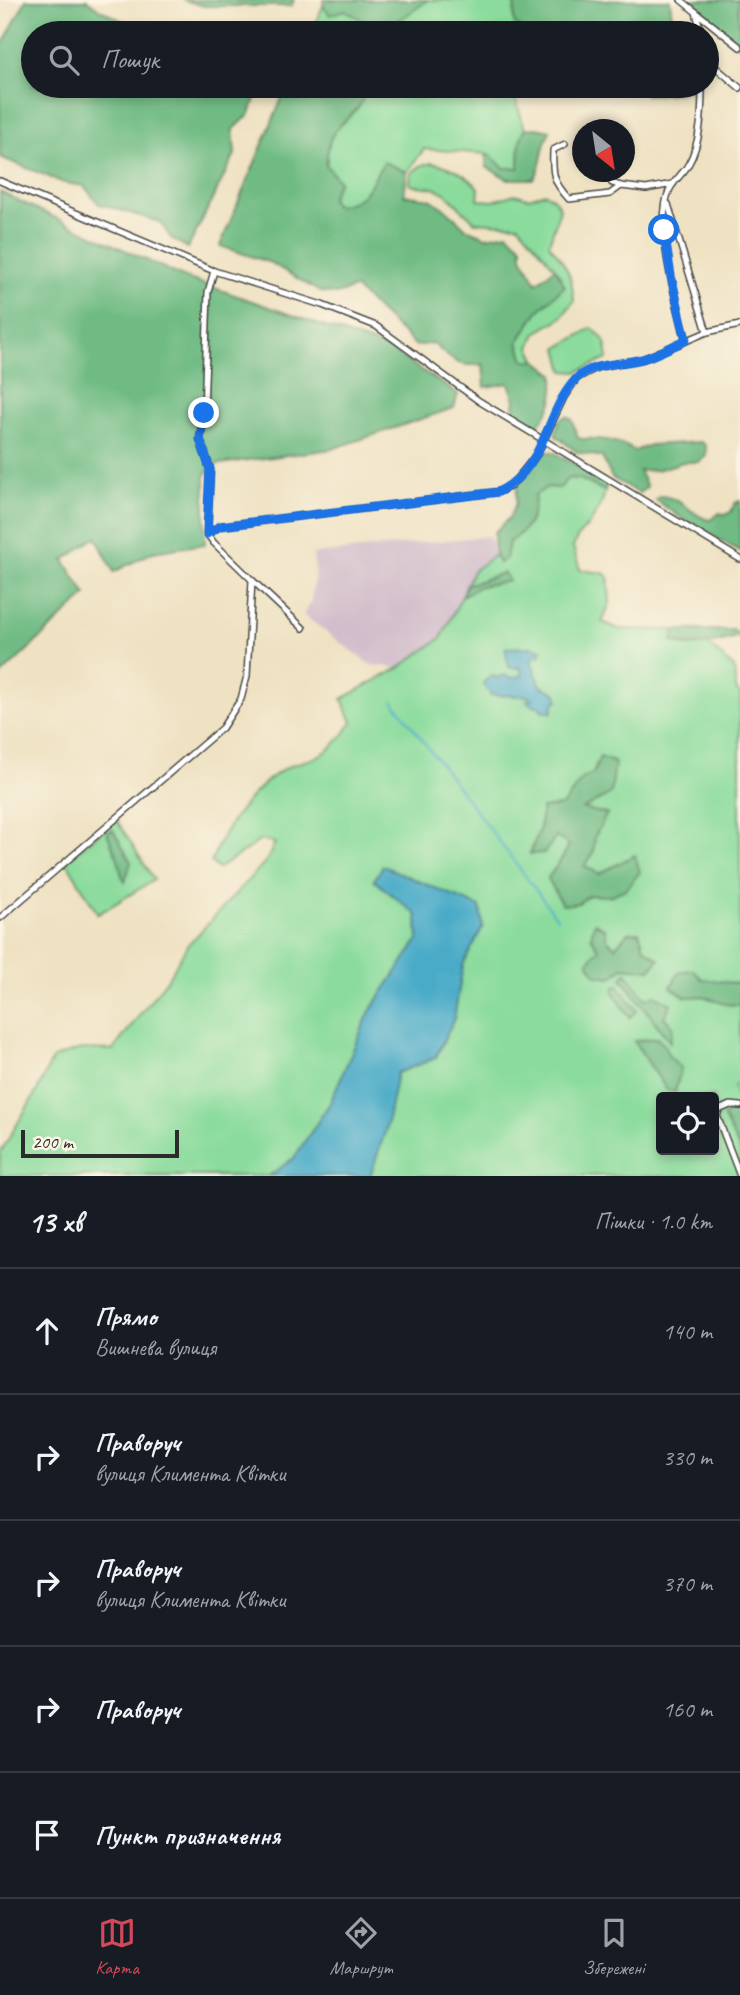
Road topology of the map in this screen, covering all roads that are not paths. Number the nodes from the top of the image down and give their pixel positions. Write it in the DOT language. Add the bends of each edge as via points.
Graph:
graph roads {
  1 [pos="681,0"];
  2 [pos="696,12"];
  3 [pos="698,21"];
  4 [pos="707,21"];
  5 [pos="719,30"];
  6 [pos="740,47"];
  7 [pos="719,70"];
  8 [pos="740,88"];
  9 [pos="701,98"];
  10 [pos="565,144"];
  11 [pos="0,181"];
  12 [pos="611,182"];
  13 [pos="674,184"];
  14 [pos="621,186"];
  15 [pos="667,201"];
  16 [pos="214,271"];
  17 [pos="740,325"];
  18 [pos="707,332"];
  19 [pos="686,340"];
  20 [pos="545,440"];
  21 [pos="207,534"];
  22 [pos="740,559"];
  23 [pos="252,580"];
  24 [pos="303,628"];
  25 [pos="0,918"];
  26 [pos="740,1106"];
  27 [pos="740,1176"];
  1 -- 2 [label="street"];
  2 -- 3 [label="street"];
  2 -- 4 [label="street"];
  5 -- 6 [label="street"];
  7 -- 8 [label="street"];
  9 -- 13 [label="street" via="691,159"];
  10 -- 14 [label="street" via="553,150 552,165 556,186 569,199 610,194"];
  11 -- 16 [label="street"];
  12 -- 14 [label="street"];
  13 -- 14 [label="street" via="646,189"];
  13 -- 15 [label="street"];
  15 -- 18 [label="street"];
  15 -- 19 [label="street" via="664,230"];
  16 -- 20 [label="street" via="376,326 479,401"];
  16 -- 21 [label="street" via="208,292 200,439 210,469"];
  17 -- 18 [label="street"];
  18 -- 19 [label="street"];
  19 -- 20 [label="street" via="643,359 598,367 577,378"];
  20 -- 21 [label="street" via="511,486 498,492 220,526"];
  20 -- 22 [label="street"];
  21 -- 23 [label="street"];
  23 -- 24 [label="street"];
  23 -- 25 [label="street" via="247,676 241,699 222,728"];
  26 -- 27 [label="street" via="724,1107 717,1116"];
}
